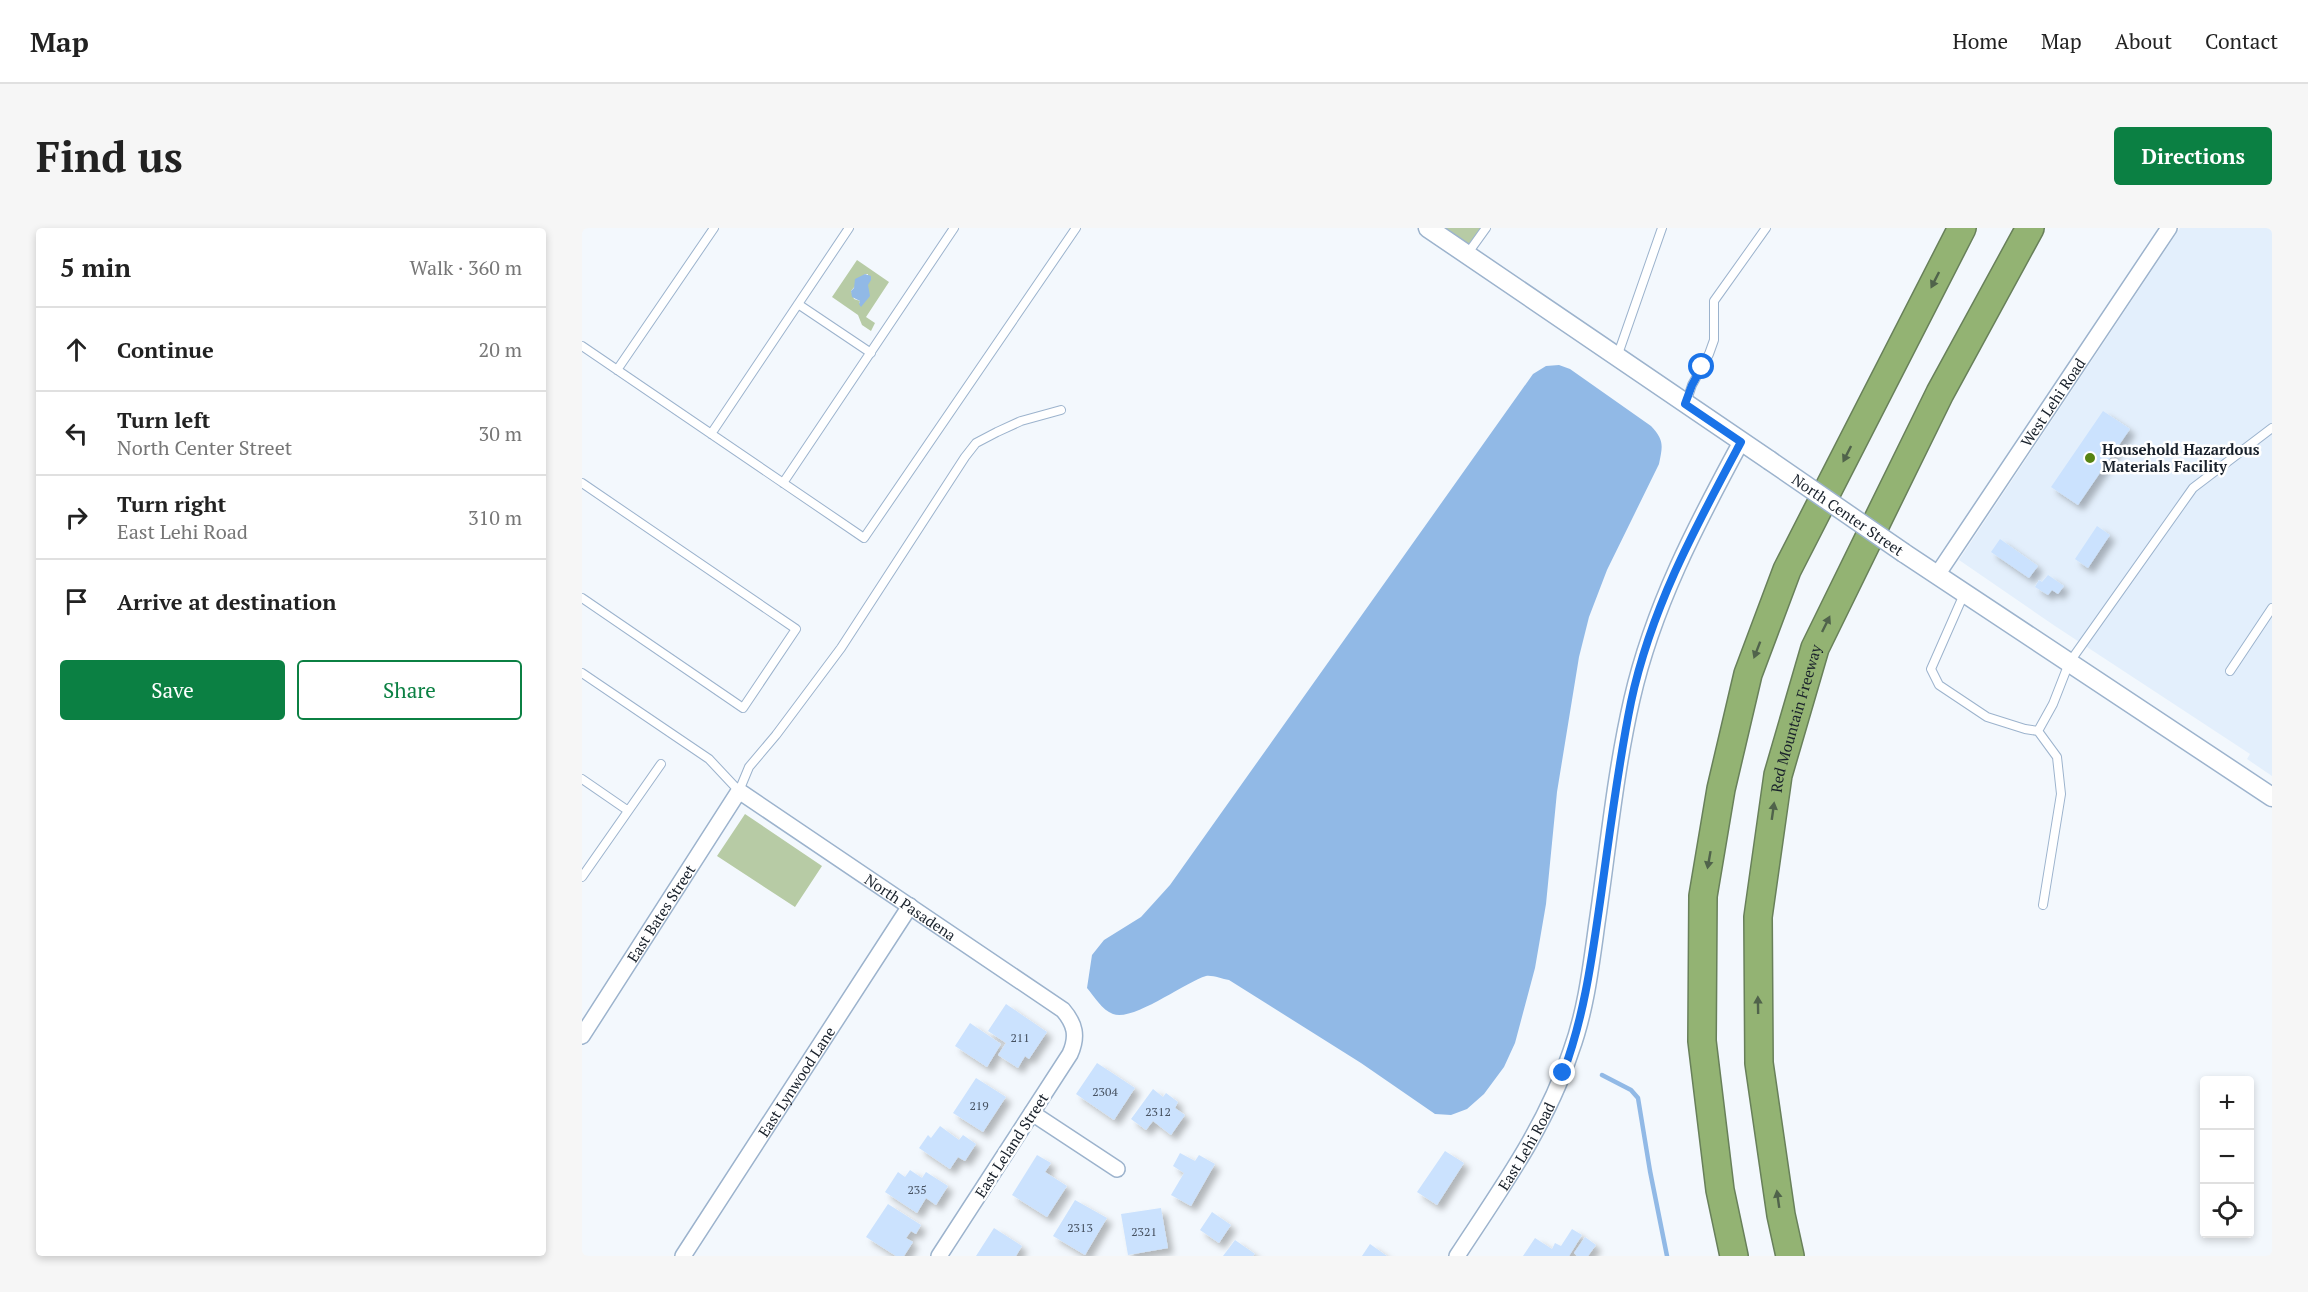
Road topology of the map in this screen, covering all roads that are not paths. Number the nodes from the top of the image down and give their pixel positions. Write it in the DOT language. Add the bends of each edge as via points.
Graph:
graph roads {
  1 [pos="714,228"];
  2 [pos="849,228"];
  3 [pos="954,228"];
  4 [pos="1076,228"];
  5 [pos="1428,228"];
  6 [pos="1486,228"];
  7 [pos="1662,228"];
  8 [pos="1766,228"];
  9 [pos="1962,228"];
  10 [pos="2030,228"];
  11 [pos="2169,228"];
  12 [pos="1467,255"];
  13 [pos="798,304"];
  14 [pos="582,346"];
  15 [pos="871,353"];
  16 [pos="1617,358"];
  17 [pos="617,370"];
  18 [pos="1685,404"];
  19 [pos="1061,410"];
  20 [pos="2272,428"];
  21 [pos="711,434"];
  22 [pos="1741,442"];
  23 [pos="582,483"];
  24 [pos="783,483"];
  25 [pos="1937,575"];
  26 [pos="1964,593"];
  27 [pos="582,598"];
  28 [pos="2272,608"];
  29 [pos="2069,663"];
  30 [pos="2230,671"];
  31 [pos="582,673"];
  32 [pos="2038,731"];
  33 [pos="661,764"];
  34 [pos="582,779"];
  35 [pos="739,791"];
  36 [pos="2272,797"];
  37 [pos="627,810"];
  38 [pos="582,877"];
  39 [pos="2043,905"];
  40 [pos="910,906"];
  41 [pos="1075,1031"];
  42 [pos="582,1036"];
  43 [pos="1032,1113"];
  44 [pos="1117,1169"];
  45 [pos="683,1256"];
  46 [pos="939,1256"];
  47 [pos="1457,1256"];
  48 [pos="1734,1256"];
  49 [pos="1790,1256"];
  1 -- 17 [label="lane"];
  2 -- 13 [label="lane"];
  3 -- 15 [label="lane"];
  4 -- 24 [label="lane" via="864,538"];
  5 -- 12 [label="street, North Center Street"];
  6 -- 12 [label="lane"];
  7 -- 16 [label="lane"];
  8 -- 18 [label="lane" via="1714,301 1714,340"];
  9 -- 48 [label="highway, one-way" via="1788,570 1748,674 1724,778 1703,896 1702,1041 1720,1190"];
  49 -- 10 [label="highway, Red Mountain Freeway, one-way" via="1759,1063 1758,916 1778,775 1815,648 1940,393"];
  11 -- 25 [label="street, West Lehi Road"];
  12 -- 16 [label="street, North Center Street"];
  13 -- 15 [label="lane"];
  13 -- 21 [label="lane"];
  14 -- 17 [label="lane"];
  15 -- 24 [label="lane"];
  16 -- 18 [label="street, North Center Street"];
  17 -- 21 [label="lane"];
  18 -- 22 [label="street, North Center Street"];
  19 -- 35 [label="lane" via="1021,421 976,443 964,457 841,648 749,767"];
  20 -- 29 [label="lane" via="2193,488"];
  21 -- 24 [label="lane"];
  22 -- 25 [label="street, North Center Street, bridge"];
  22 -- 47 [label="street, East Lehi Road" via="1674,572 1640,667 1617,786 1588,988 1572,1050 1538,1129"];
  23 -- 27 [label="lane" via="796,629 743,708"];
  25 -- 26 [label="street, North Center Street"];
  26 -- 29 [label="street, North Center Street"];
  26 -- 32 [label="lane" via="1931,669 1939,685 1988,717"];
  28 -- 30 [label="lane"];
  29 -- 32 [label="lane" via="2054,704"];
  29 -- 36 [label="street, North Center Street"];
  31 -- 35 [label="lane" via="709,759"];
  32 -- 39 [label="lane" via="2057,757 2061,794"];
  33 -- 37 [label="lane"];
  34 -- 37 [label="lane"];
  35 -- 40 [label="street, North Pasadena"];
  35 -- 42 [label="street, East Bates Street"];
  37 -- 38 [label="lane"];
  40 -- 41 [label="street, North Pasadena" via="1063,1010"];
  40 -- 45 [label="street, East Lynwood Lane"];
  41 -- 43 [label="street, East Leland Street" via="1070,1054"];
  43 -- 44 [label="street"];
  43 -- 46 [label="street, East Leland Street"];
}
